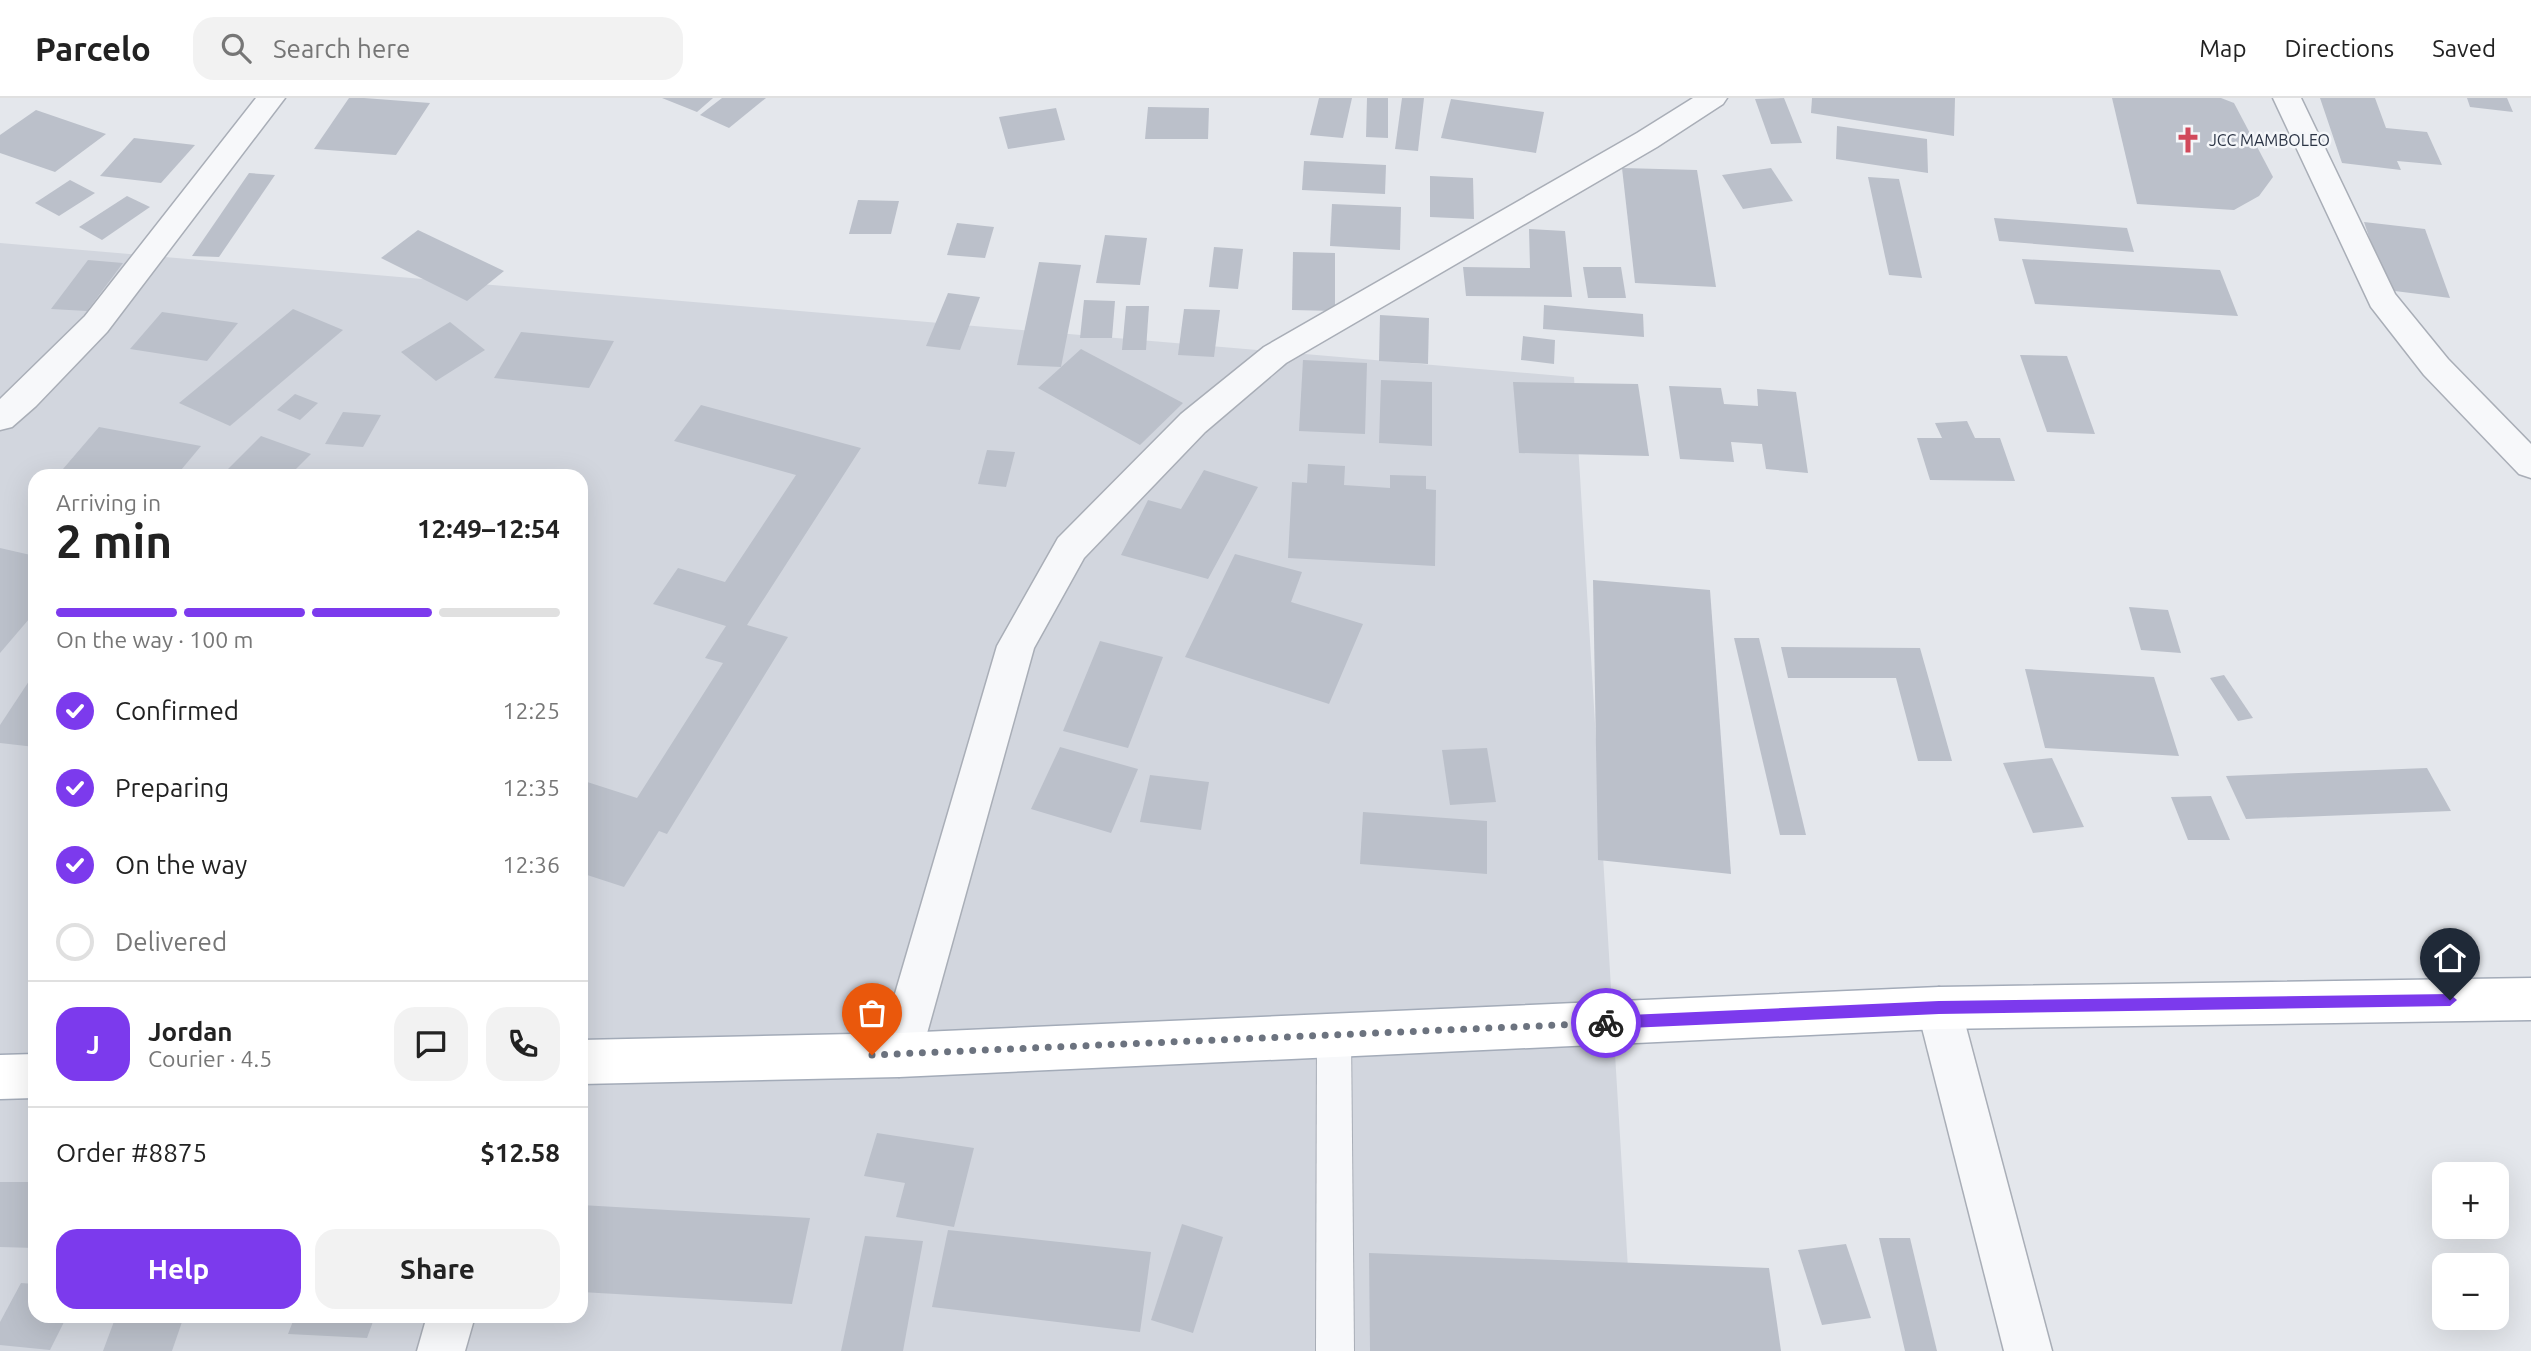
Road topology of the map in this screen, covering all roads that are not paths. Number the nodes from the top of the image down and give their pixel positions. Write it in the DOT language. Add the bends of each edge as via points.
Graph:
graph roads {
  1 [pos="271,98"];
  2 [pos="1713,98"];
  3 [pos="2287,98"];
  4 [pos="0,418"];
  5 [pos="2531,465"];
  6 [pos="2531,999"];
  7 [pos="1939,1007"];
  8 [pos="1334,1035"];
  9 [pos="899,1055"];
  10 [pos="588,1062"];
  11 [pos="28,1076"];
  12 [pos="0,1077"];
  13 [pos="449,1323"];
  14 [pos="441,1351"];
  15 [pos="1335,1351"];
  16 [pos="2028,1351"];
  1 -- 4 [label="street" via="96,324"];
  2 -- 9 [label="street" via="1275,355 1193,423 1072,548 1016,646"];
  3 -- 5 [label="street" via="2382,299 2436,367"];
  6 -- 7 [label="main road"];
  7 -- 8 [label="main road"];
  7 -- 16 [label="street"];
  8 -- 9 [label="main road"];
  8 -- 15 [label="lane"];
  9 -- 10 [label="main road"];
  11 -- 12 [label="main road"];
  13 -- 14 [label="street"];
}
